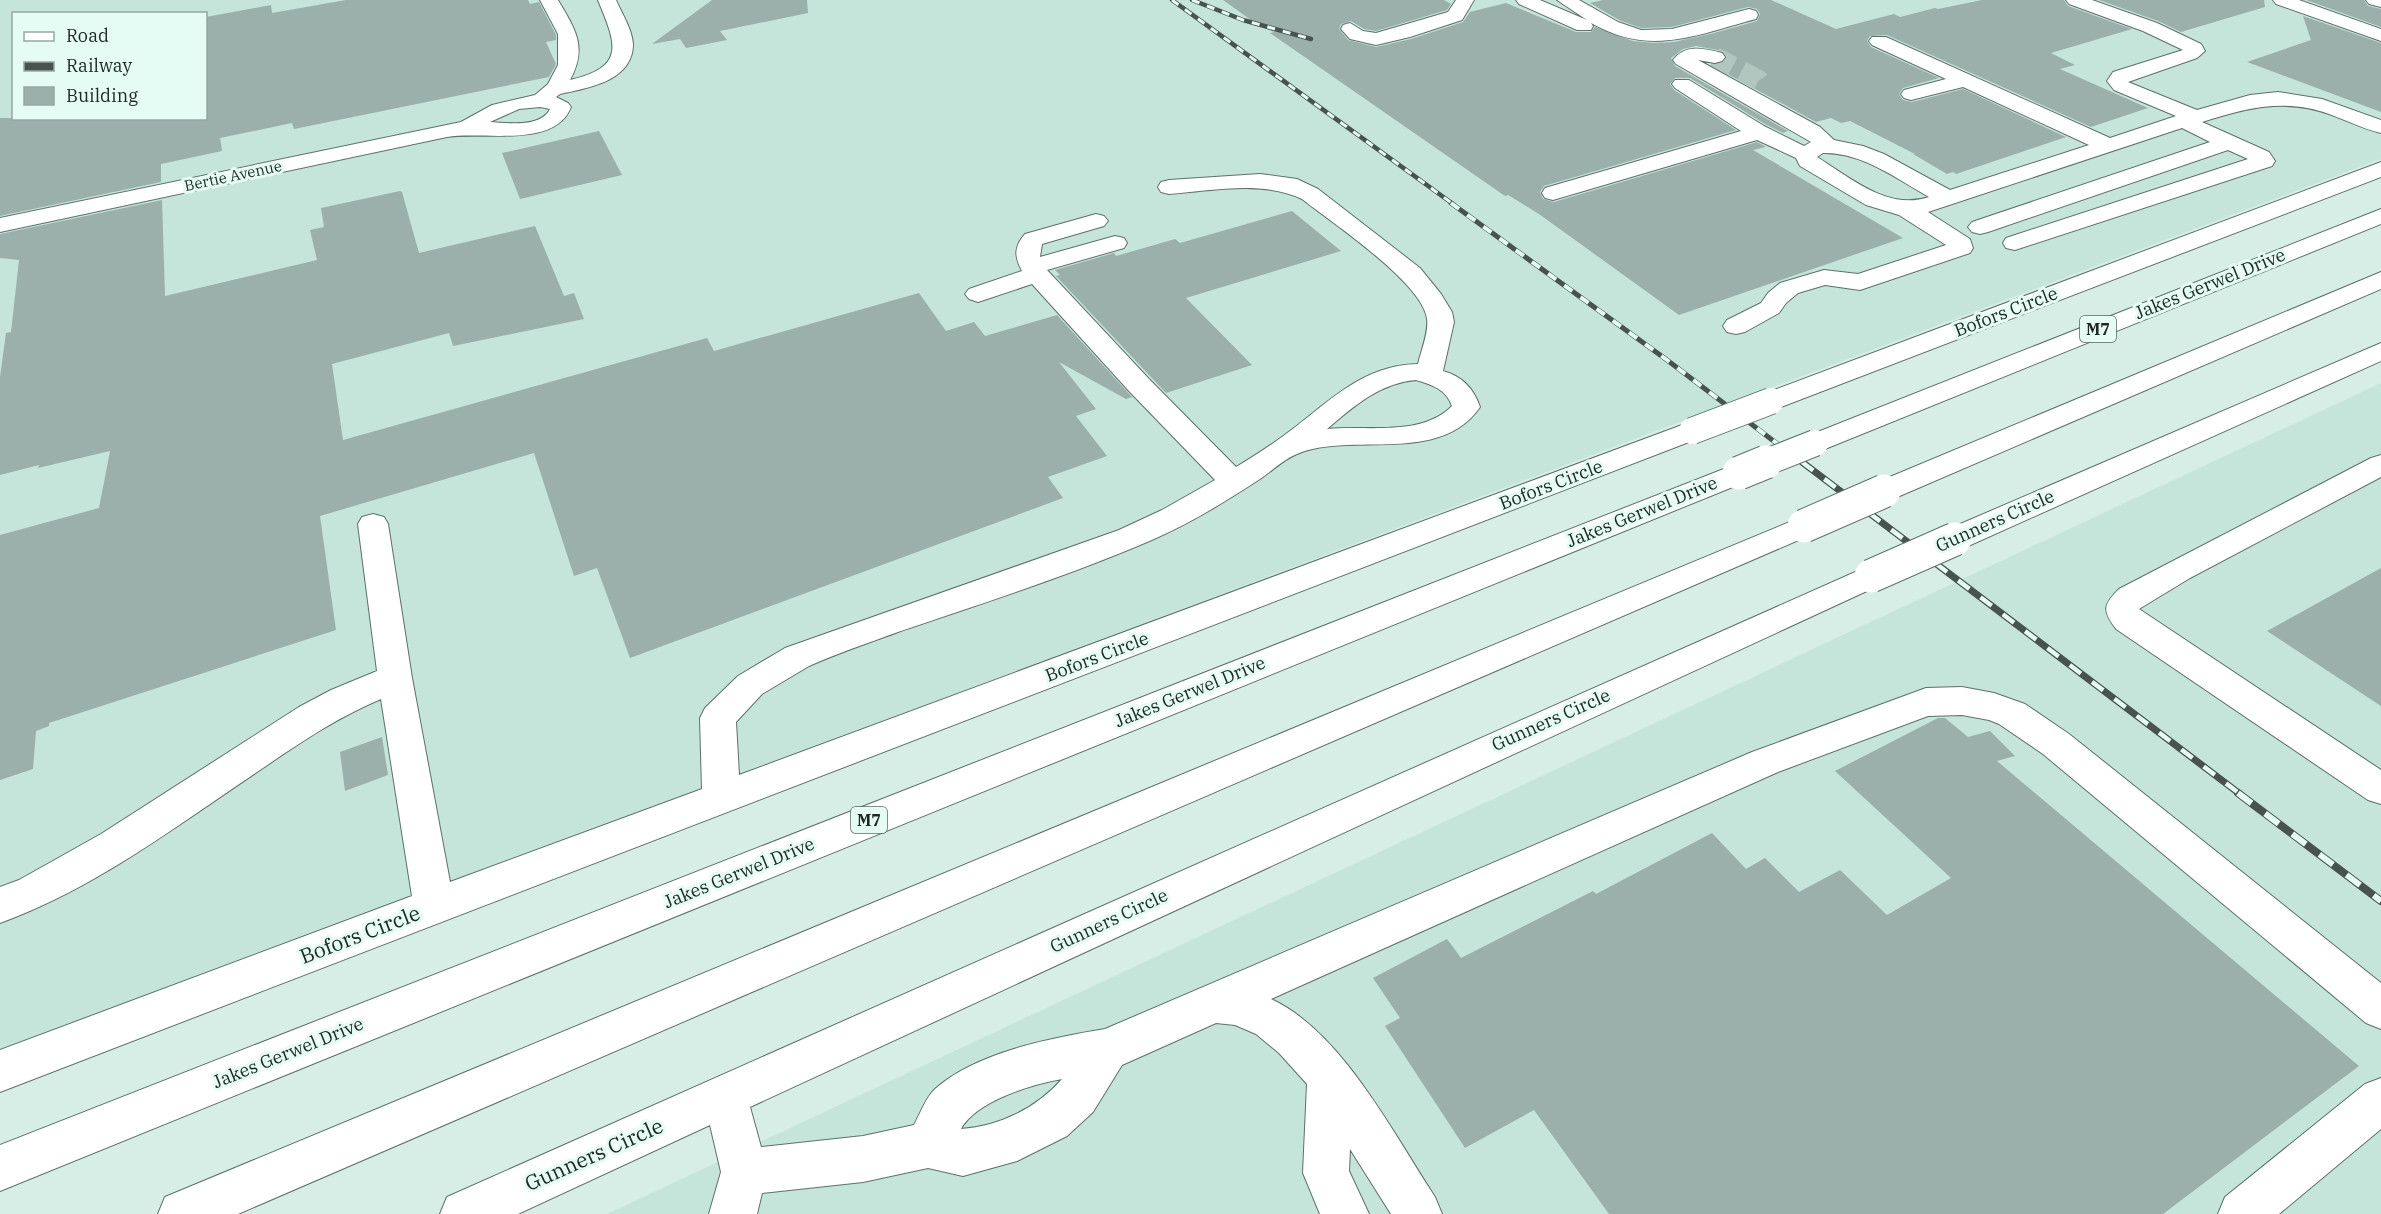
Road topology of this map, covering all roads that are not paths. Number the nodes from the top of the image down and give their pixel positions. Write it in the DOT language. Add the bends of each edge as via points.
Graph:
graph roads {
  1 [pos="549,0"];
  2 [pos="606,0"];
  3 [pos="1465,0"];
  4 [pos="1525,0"];
  5 [pos="1566,0"];
  6 [pos="2075,0"];
  7 [pos="2282,0"];
  8 [pos="2306,0"];
  9 [pos="2375,0"];
  10 [pos="2381,2"];
  11 [pos="1749,15"];
  12 [pos="2381,27"];
  13 [pos="1350,30"];
  14 [pos="2381,35"];
  15 [pos="1879,41"];
  16 [pos="1603,42"];
  17 [pos="1715,57"];
  18 [pos="1965,80"];
  19 [pos="1682,84"];
  20 [pos="1911,94"];
  21 [pos="546,95"];
  22 [pos="2189,119"];
  23 [pos="2381,127"];
  24 [pos="1756,133"];
  25 [pos="2230,142"];
  26 [pos="1826,144"];
  27 [pos="2108,145"];
  28 [pos="1805,154"];
  29 [pos="2381,169"];
  30 [pos="2120,180"];
  31 [pos="1169,187"];
  32 [pos="1553,193"];
  33 [pos="2155,197"];
  34 [pos="1948,198"];
  35 [pos="1905,208"];
  36 [pos="2381,216"];
  37 [pos="1096,221"];
  38 [pos="0,225"];
  39 [pos="1980,227"];
  40 [pos="1115,243"];
  41 [pos="2015,243"];
  42 [pos="1034,271"];
  43 [pos="2381,280"];
  44 [pos="978,294"];
  45 [pos="1736,326"];
  46 [pos="2381,351"];
  47 [pos="1429,374"];
  48 [pos="1290,446"];
  49 [pos="2381,465"];
  50 [pos="1234,482"];
  51 [pos="373,524"];
  52 [pos="395,678"];
  53 [pos="2381,789"];
  54 [pos="721,799"];
  55 [pos="0,905"];
  56 [pos="434,907"];
  57 [pos="1214,1003"];
  58 [pos="2381,1009"];
  59 [pos="1107,1050"];
  60 [pos="0,1071"];
  61 [pos="1330,1076"];
  62 [pos="725,1096"];
  63 [pos="2381,1100"];
  64 [pos="928,1144"];
  65 [pos="0,1168"];
  66 [pos="738,1193"];
  67 [pos="183,1214"];
  68 [pos="464,1214"];
  69 [pos="1345,1214"];
  70 [pos="1418,1214"];
  71 [pos="2242,1214"];
  1 -- 21 [label="main road" via="568,34 568,65 563,77"];
  2 -- 21 [label="main road" via="622,36 621,55 604,74"];
  3 -- 13 [label="main road" via="1455,16 1403,33 1376,39"];
  4 -- 16 [label="main road" via="1580,24 1602,36"];
  5 -- 11 [label="main road" via="1620,30 1647,37"];
  6 -- 22 [label="main road" via="2150,27 2194,48 2190,54 2120,76 2117,81"];
  7 -- 14 [label="main road"];
  8 -- 12 [label="main road"];
  9 -- 10 [label="main road"];
  15 -- 18 [label="main road"];
  17 -- 26 [label="main road" via="1696,53 1683,60 1748,88"];
  18 -- 20 [label="main road"];
  18 -- 27 [label="main road"];
  19 -- 24 [label="main road"];
  21 -- 38 [label="main road, Bertie Avenue" via="492,112 467,128"];
  22 -- 23 [label="main road" via="2246,103 2292,99"];
  22 -- 25 [label="main road"];
  22 -- 27 [label="main road"];
  24 -- 28 [label="main road"];
  24 -- 32 [label="main road"];
  25 -- 30 [label="main road"];
  25 -- 33 [label="main road" via="2264,161"];
  26 -- 28 [label="main road"];
  26 -- 34 [label="main road" via="1856,149"];
  27 -- 34 [label="main road"];
  28 -- 35 [label="main road" via="1808,161 1874,200"];
  29 -- 54 [label="main road, Bofors Circle, bridge"];
  30 -- 33 [label="main road"];
  30 -- 39 [label="main road"];
  31 -- 47 [label="main road" via="1260,181 1289,184 1310,194 1411,273 1432,299 1441,322"];
  33 -- 41 [label="main road"];
  34 -- 35 [label="main road" via="1919,208"];
  35 -- 45 [label="main road" via="1962,244 1961,248 1860,282 1824,277 1789,288 1770,308"];
  36 -- 65 [label="main road, Jakes Gerwel Drive / M7, bridge"];
  37 -- 42 [label="main road" via="1033,239 1026,252"];
  40 -- 42 [label="main road"];
  42 -- 44 [label="main road"];
  42 -- 50 [label="main road"];
  43 -- 67 [label="main road, bridge"];
  46 -- 62 [label="main road, Gunners Circle, bridge" via="1871,576"];
  47 -- 48 [label="main road" via="1399,372 1373,383 1354,393"];
  47 -- 48 [label="main road" via="1446,381 1464,399 1466,407 1450,422 1418,432"];
  48 -- 50 [label="main road"];
  49 -- 53 [label="main road" via="2179,570 2122,606 2128,620"];
  50 -- 54 [label="main road" via="1180,514 1118,542 783,664 750,685 718,718"];
  51 -- 52 [label="main road"];
  52 -- 55 [label="main road" via="322,711 115,846 33,892"];
  52 -- 56 [label="main road"];
  54 -- 56 [label="main road, Bofors Circle"];
  56 -- 60 [label="main road, Bofors Circle"];
  57 -- 58 [label="main road" via="1765,762 1926,702 1962,701 2012,714 2056,744"];
  57 -- 59 [label="main road"];
  57 -- 61 [label="main road" via="1239,1005 1271,1020"];
  59 -- 64 [label="main road" via="1016,1069 971,1090 949,1106"];
  59 -- 64 [label="main road" via="1077,1096 1051,1120 1017,1138 963,1153"];
  61 -- 69 [label="main road" via="1326,1173"];
  61 -- 70 [label="main road"];
  62 -- 66 [label="main road"];
  62 -- 68 [label="main road, Gunners Circle"];
  63 -- 71 [label="main road"];
  64 -- 66 [label="main road"];
}
